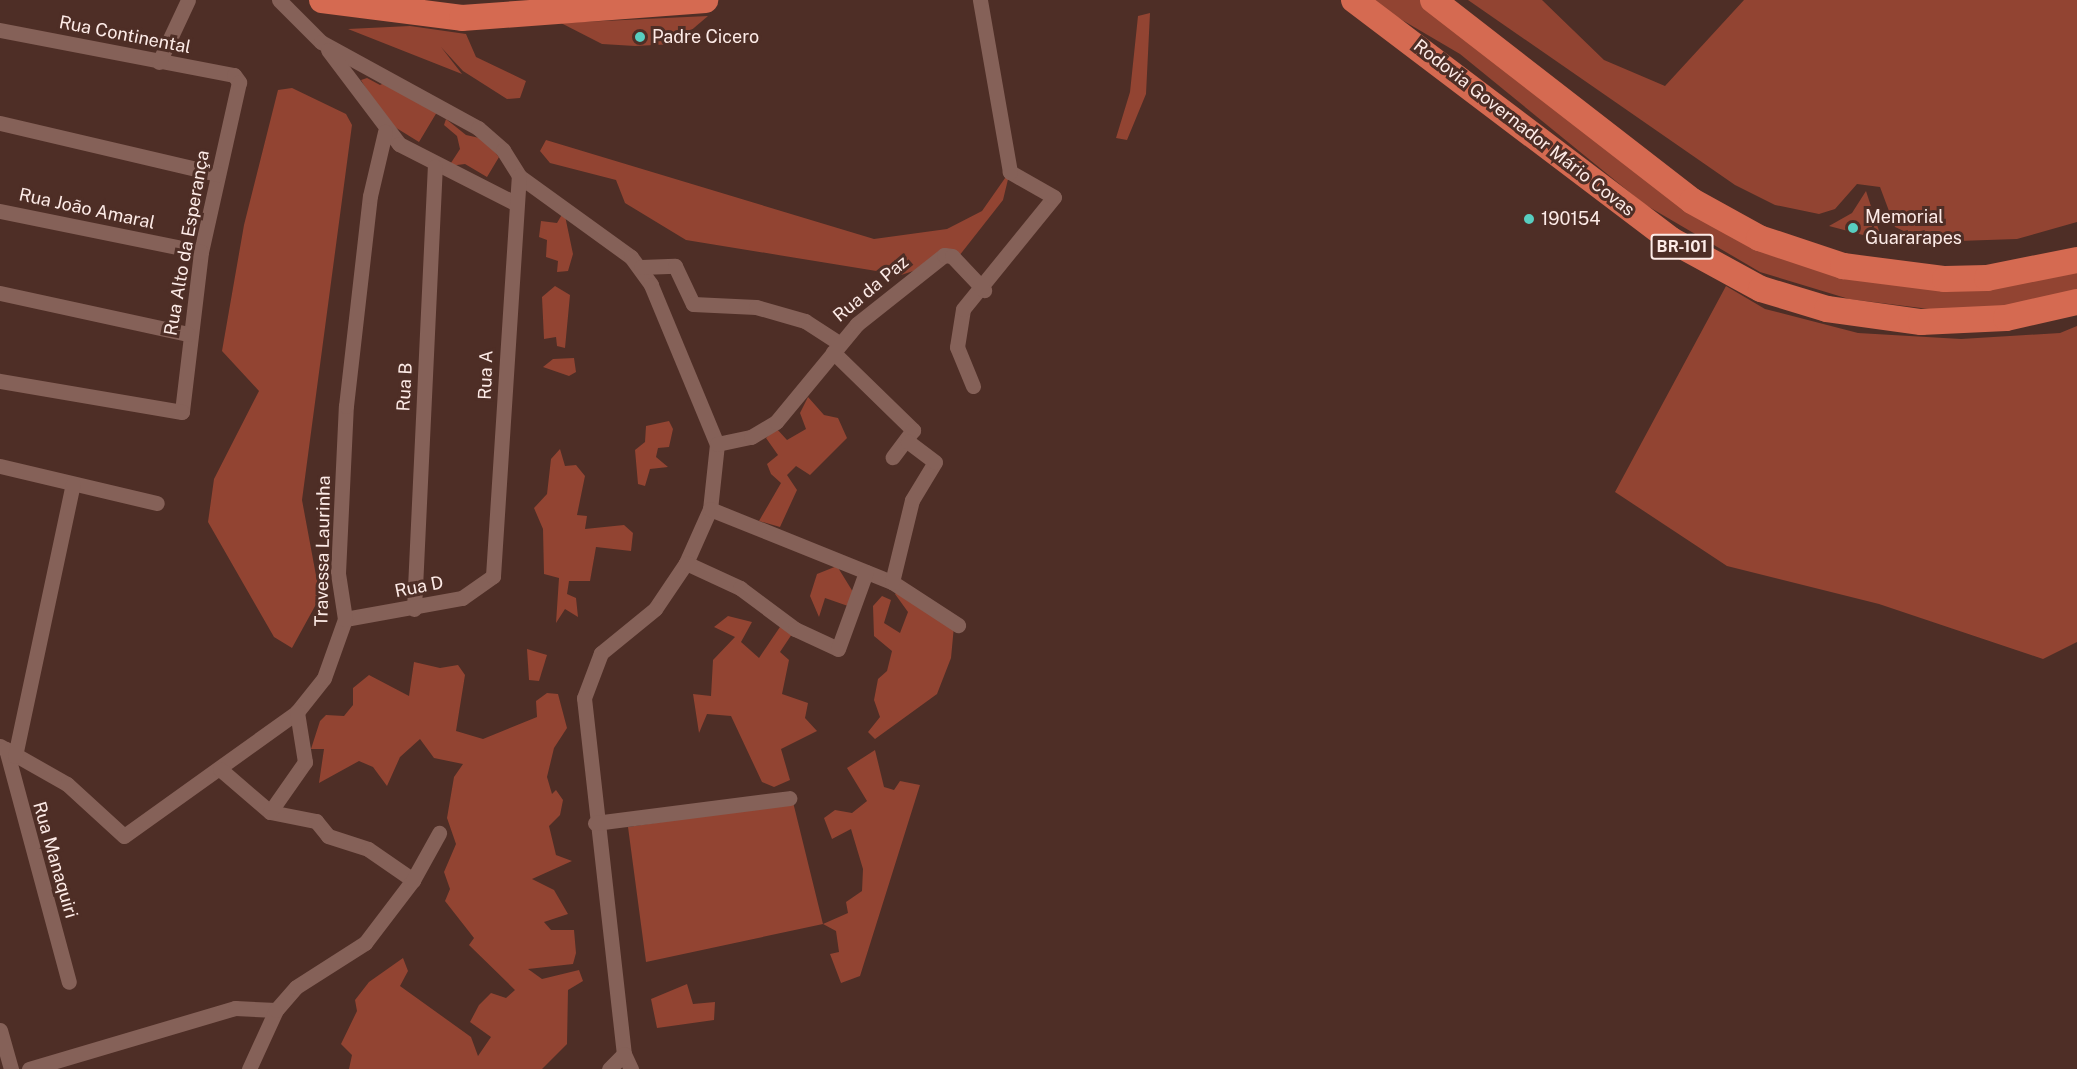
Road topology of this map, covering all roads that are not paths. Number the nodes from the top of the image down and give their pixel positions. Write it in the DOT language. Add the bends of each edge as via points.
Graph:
graph roads {
  1 [pos="188,0"];
  2 [pos="279,0"];
  3 [pos="322,0"];
  4 [pos="705,0"];
  5 [pos="980,0"];
  6 [pos="1354,0"];
  7 [pos="1433,0"];
  8 [pos="0,30"];
  9 [pos="321,42"];
  10 [pos="159,62"];
  11 [pos="239,82"];
  12 [pos="0,123"];
  13 [pos="385,132"];
  14 [pos="435,166"];
  15 [pos="218,174"];
  16 [pos="519,176"];
  17 [pos="515,203"];
  18 [pos="0,211"];
  19 [pos="201,252"];
  20 [pos="2077,260"];
  21 [pos="641,267"];
  22 [pos="984,290"];
  23 [pos="0,293"];
  24 [pos="2077,302"];
  25 [pos="188,334"];
  26 [pos="836,348"];
  27 [pos="0,381"];
  28 [pos="974,386"];
  29 [pos="908,442"];
  30 [pos="717,444"];
  31 [pos="893,457"];
  32 [pos="0,466"];
  33 [pos="73,484"];
  34 [pos="157,503"];
  35 [pos="710,509"];
  36 [pos="686,563"];
  37 [pos="866,572"];
  38 [pos="493,576"];
  39 [pos="892,582"];
  40 [pos="414,609"];
  41 [pos="345,619"];
  42 [pos="958,625"];
  43 [pos="297,712"];
  44 [pos="7,751"];
  45 [pos="220,769"];
  46 [pos="789,798"];
  47 [pos="270,812"];
  48 [pos="596,830"];
  49 [pos="439,832"];
  50 [pos="413,880"];
  51 [pos="69,982"];
  52 [pos="276,1011"];
  53 [pos="0,1030"];
  54 [pos="624,1054"];
  55 [pos="11,1069"];
  56 [pos="29,1069"];
  57 [pos="249,1069"];
  58 [pos="609,1069"];
  59 [pos="631,1069"];
  1 -- 10 [label="street"];
  2 -- 9 [label="street"];
  3 -- 4 [label="highway" via="462,18"];
  5 -- 22 [label="street" via="1010,172 1054,197"];
  6 -- 24 [label="highway, Rodovia Governador Mário Covas / BR-101" via="1671,240 1761,289 1837,311 1921,322 2006,318"];
  7 -- 20 [label="highway, BR-101" via="1692,201 1768,242 1843,266 1945,279 1998,276"];
  8 -- 10 [label="street, Rua Continental"];
  9 -- 13 [label="street"];
  9 -- 16 [label="street" via="453,111 498,145"];
  10 -- 11 [label="street, Rua Continental" via="234,75"];
  11 -- 15 [label="street, Rua Alto da Esperança"];
  12 -- 15 [label="street"];
  13 -- 14 [label="street"];
  13 -- 41 [label="street, Travessa Laurinha" via="370,196 346,406 338,573"];
  14 -- 17 [label="street"];
  14 -- 40 [label="street, Rua B"];
  15 -- 19 [label="street, Rua Alto da Esperança"];
  16 -- 17 [label="street, Rua A"];
  16 -- 21 [label="street"];
  17 -- 38 [label="street, Rua A"];
  18 -- 19 [label="street, Rua João Amaral"];
  19 -- 25 [label="street, Rua Alto da Esperança"];
  21 -- 26 [label="street" via="675,266 693,304 756,307 805,321"];
  21 -- 30 [label="street"];
  22 -- 26 [label="street, Rua da Paz" via="952,256 944,255"];
  22 -- 28 [label="street" via="963,309 957,337"];
  23 -- 25 [label="street"];
  25 -- 27 [label="street, Rua Alto da Esperança" via="182,412"];
  26 -- 29 [label="street" via="913,430"];
  26 -- 30 [label="street, Rua da Paz" via="796,403 751,437"];
  29 -- 31 [label="street"];
  29 -- 39 [label="street" via="935,462 912,500"];
  30 -- 35 [label="street"];
  32 -- 33 [label="street"];
  33 -- 34 [label="street"];
  33 -- 44 [label="street"];
  35 -- 36 [label="street"];
  35 -- 37 [label="street"];
  36 -- 37 [label="street" via="741,588 801,632 840,649"];
  36 -- 48 [label="street" via="655,609 602,653 585,691"];
  37 -- 39 [label="street"];
  38 -- 40 [label="street, Rua D" via="462,598"];
  39 -- 42 [label="street"];
  40 -- 41 [label="street, Rua D"];
  41 -- 43 [label="street, Travessa Laurinha" via="332,664"];
  43 -- 45 [label="street, Travessa Laurinha"];
  43 -- 47 [label="street" via="304,762"];
  44 -- 45 [label="street, Travessa Laurinha" via="68,784 114,822 124,836"];
  44 -- 51 [label="street, Rua Manaquiri"];
  45 -- 47 [label="street"];
  46 -- 48 [label="street"];
  47 -- 50 [label="street" via="316,821 328,836 368,849"];
  48 -- 54 [label="street"];
  49 -- 50 [label="street"];
  50 -- 52 [label="street" via="365,944 296,987"];
  52 -- 56 [label="street" via="235,1008"];
  52 -- 57 [label="street"];
  53 -- 55 [label="street"];
  54 -- 58 [label="street"];
  54 -- 59 [label="street"];
}
